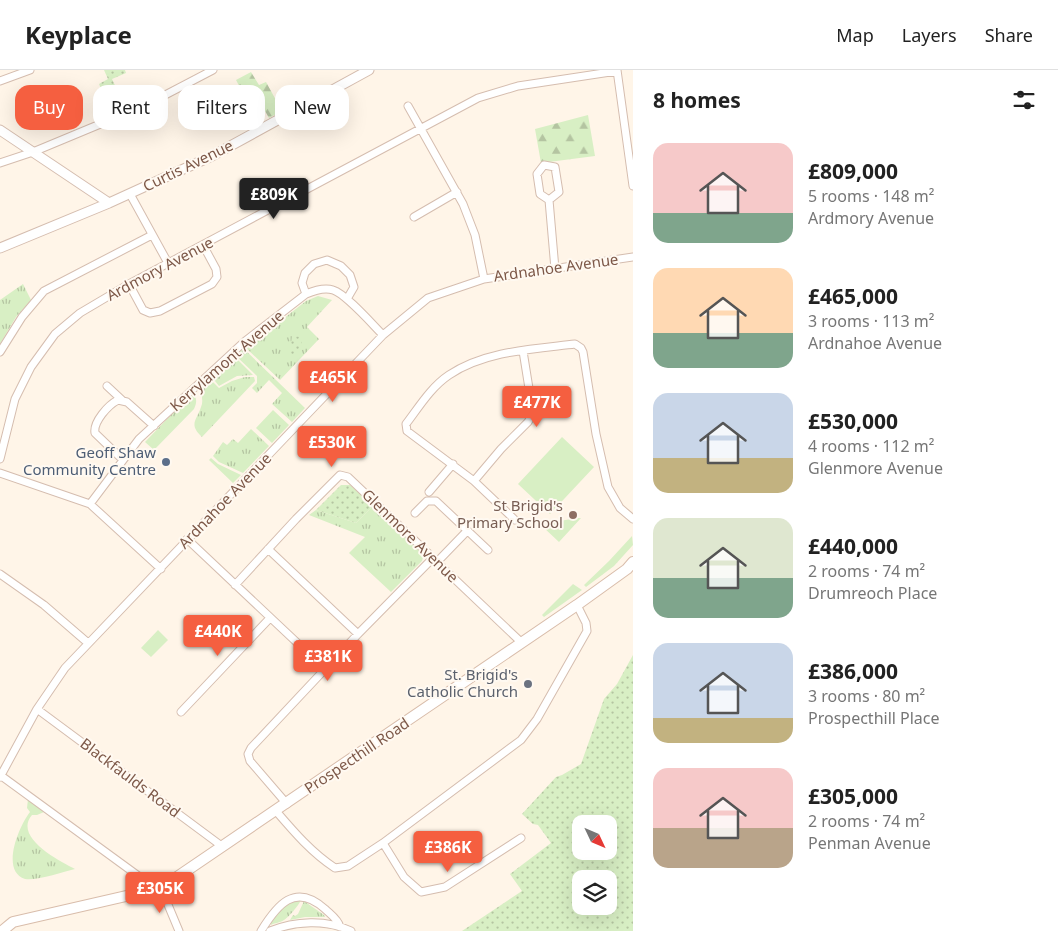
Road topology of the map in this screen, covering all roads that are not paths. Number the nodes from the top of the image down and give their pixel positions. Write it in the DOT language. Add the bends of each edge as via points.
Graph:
graph roads {
  1 [pos="30,70"];
  2 [pos="213,70"];
  3 [pos="369,70"];
  4 [pos="617,70"];
  5 [pos="0,81"];
  6 [pos="408,106"];
  7 [pos="421,129"];
  8 [pos="0,130"];
  9 [pos="32,152"];
  10 [pos="0,163"];
  11 [pos="633,186"];
  12 [pos="457,192"];
  13 [pos="130,194"];
  14 [pos="549,200"];
  15 [pos="109,203"];
  16 [pos="414,217"];
  17 [pos="152,235"];
  18 [pos="203,245"];
  19 [pos="0,248"];
  20 [pos="633,257"];
  21 [pos="168,263"];
  22 [pos="555,269"];
  23 [pos="484,279"];
  24 [pos="129,284"];
  25 [pos="306,294"];
  26 [pos="347,299"];
  27 [pos="383,334"];
  28 [pos="523,351"];
  29 [pos="0,352"];
  30 [pos="107,386"];
  31 [pos="123,400"];
  32 [pos="154,426"];
  33 [pos="0,459"];
  34 [pos="123,460"];
  35 [pos="453,464"];
  36 [pos="0,472"];
  37 [pos="474,481"];
  38 [pos="429,492"];
  39 [pos="90,504"];
  40 [pos="415,513"];
  41 [pos="633,519"];
  42 [pos="515,520"];
  43 [pos="467,531"];
  44 [pos="187,539"];
  45 [pos="268,549"];
  46 [pos="488,550"];
  47 [pos="434,561"];
  48 [pos="633,562"];
  49 [pos="161,569"];
  50 [pos="0,574"];
  51 [pos="235,585"];
  52 [pos="577,606"];
  53 [pos="270,618"];
  54 [pos="358,634"];
  55 [pos="88,643"];
  56 [pos="522,643"];
  57 [pos="325,669"];
  58 [pos="37,709"];
  59 [pos="182,712"];
  60 [pos="0,776"];
  61 [pos="286,804"];
  62 [pos="276,811"];
  63 [pos="521,838"];
  64 [pos="383,843"];
  65 [pos="223,847"];
  66 [pos="156,890"];
  67 [pos="340,927"];
  68 [pos="2,931"];
  69 [pos="179,931"];
  70 [pos="261,931"];
  71 [pos="270,931"];
  72 [pos="351,931"];
  1 -- 5 [label="street"];
  2 -- 9 [label="street" via="146,105"];
  3 -- 13 [label="street, Curtis Avenue" via="212,156"];
  4 -- 7 [label="street, Ardmory Avenue" via="518,86 478,98"];
  4 -- 11 [label="street"];
  6 -- 7 [label="street"];
  7 -- 12 [label="street"];
  7 -- 18 [label="street, Ardmory Avenue"];
  8 -- 9 [label="street"];
  9 -- 10 [label="street"];
  9 -- 15 [label="street"];
  12 -- 16 [label="street"];
  12 -- 23 [label="street" via="475,235"];
  13 -- 15 [label="street, Curtis Avenue"];
  13 -- 17 [label="street"];
  14 -- 14 [label="street" via="540,194 537,174 544,165 555,167 558,184 559,192"];
  14 -- 22 [label="street"];
  15 -- 19 [label="street, Curtis Avenue"];
  17 -- 21 [label="street"];
  17 -- 29 [label="street" via="44,291 22,317"];
  18 -- 21 [label="street, Ardmory Avenue"];
  18 -- 24 [label="street" via="217,277 212,284 195,293 150,314 144,310"];
  20 -- 22 [label="street, Ardnahoe Avenue"];
  21 -- 24 [label="street, Ardmory Avenue"];
  22 -- 23 [label="street, Ardnahoe Avenue"];
  23 -- 27 [label="street, Ardnahoe Avenue" via="428,298"];
  24 -- 33 [label="street, Ardmory Avenue" via="80,313 55,334 31,367 14,399"];
  25 -- 26 [label="street, Kerrylamont Avenue" via="315,290 333,290"];
  25 -- 26 [label="street" via="302,283 305,273 314,264 327,260 341,266 350,275 354,286"];
  25 -- 32 [label="street, Kerrylamont Avenue" via="244,342"];
  26 -- 27 [label="street, Kerrylamont Avenue"];
  27 -- 44 [label="street, Ardnahoe Avenue"];
  28 -- 35 [label="street" via="491,356 449,375 406,424 407,430"];
  28 -- 37 [label="street" via="532,415"];
  28 -- 41 [label="street" via="575,344 582,348 608,488 620,508"];
  30 -- 31 [label="street"];
  31 -- 32 [label="street"];
  31 -- 34 [label="street" via="114,402 94,428 95,434"];
  32 -- 34 [label="street, Kerrylamont Avenue"];
  34 -- 39 [label="street, Kerrylamont Avenue"];
  35 -- 37 [label="street"];
  35 -- 38 [label="street"];
  36 -- 39 [label="street"];
  37 -- 42 [label="street"];
  39 -- 49 [label="street"];
  40 -- 43 [label="street" via="428,501 436,501"];
  43 -- 46 [label="street"];
  43 -- 47 [label="street"];
  44 -- 49 [label="street, Ardnahoe Avenue"];
  44 -- 51 [label="street"];
  45 -- 47 [label="street, Glenmore Avenue" via="340,475 348,477"];
  45 -- 51 [label="street, Glenmore Avenue"];
  45 -- 54 [label="street"];
  47 -- 54 [label="street"];
  47 -- 56 [label="street, Glenmore Avenue"];
  48 -- 52 [label="main road, Prospecthill Road"];
  49 -- 55 [label="street, Ardnahoe Avenue"];
  50 -- 55 [label="street" via="44,605"];
  51 -- 53 [label="street"];
  52 -- 56 [label="main road, Prospecthill Road"];
  52 -- 64 [label="street" via="586,622 586,631 524,737"];
  53 -- 57 [label="street"];
  53 -- 59 [label="street"];
  54 -- 57 [label="street"];
  55 -- 58 [label="street, Ardnahoe Avenue" via="65,668"];
  56 -- 61 [label="main road, Prospecthill Road"];
  57 -- 61 [label="street" via="248,754 250,761"];
  58 -- 60 [label="street, Ardnahoe Avenue"];
  58 -- 65 [label="street, Blackfaulds Road"];
  60 -- 66 [label="street"];
  61 -- 62 [label="main road, Prospecthill Road"];
  62 -- 64 [label="street" via="300,839 335,868 348,866"];
  62 -- 65 [label="main road, Prospecthill Road"];
  63 -- 64 [label="street" via="445,887 421,892 404,877"];
  65 -- 66 [label="main road, Prospecthill Road"];
  66 -- 68 [label="main road" via="13,922"];
  66 -- 69 [label="street"];
  67 -- 70 [label="street" via="317,902 300,896 291,897 274,912"];
  67 -- 71 [label="street" via="327,922"];
  67 -- 72 [label="street"];
}
